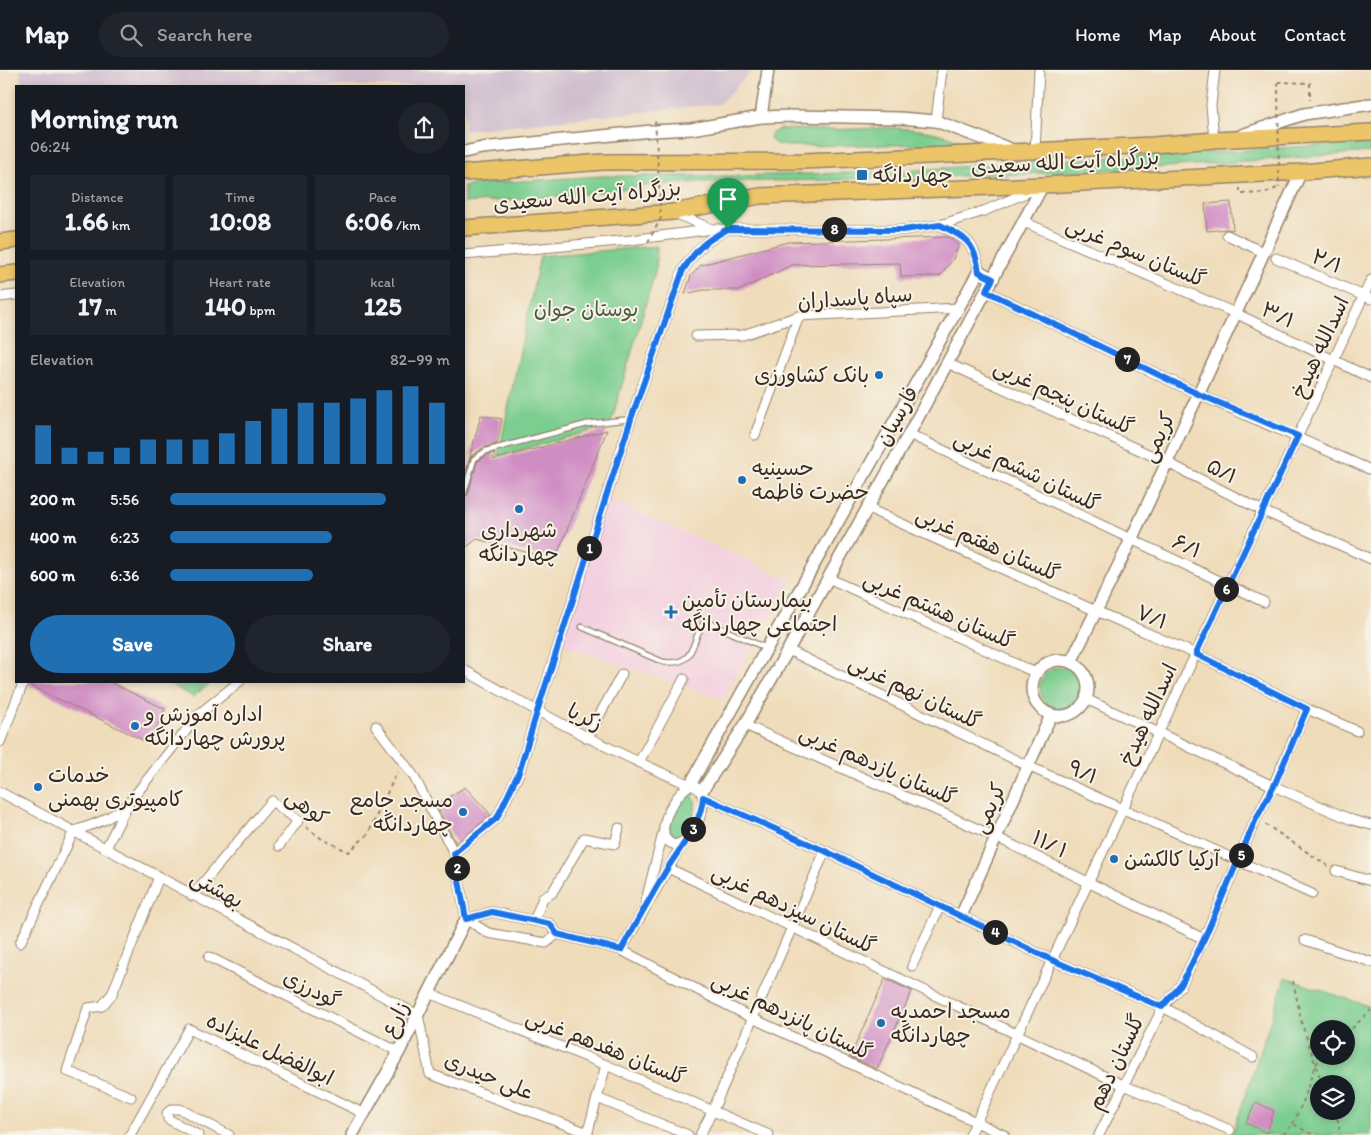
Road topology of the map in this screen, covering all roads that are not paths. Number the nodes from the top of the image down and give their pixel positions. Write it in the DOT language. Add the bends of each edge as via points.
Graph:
graph roads {
  1 [pos="768,70"];
  2 [pos="942,70"];
  3 [pos="1039,70"];
  4 [pos="1215,70"];
  5 [pos="1371,104"];
  6 [pos="761,117"];
  7 [pos="936,121"];
  8 [pos="1371,132"];
  9 [pos="1222,140"];
  10 [pos="465,152"];
  11 [pos="1027,152"];
  12 [pos="1371,166"];
  13 [pos="1302,172"];
  14 [pos="465,173"];
  15 [pos="1043,186"];
  16 [pos="673,212"];
  17 [pos="1024,222"];
  18 [pos="940,225"];
  19 [pos="465,228"];
  20 [pos="713,229"];
  21 [pos="728,229"];
  22 [pos="1227,235"];
  23 [pos="15,240"];
  24 [pos="0,242"];
  25 [pos="1263,252"];
  26 [pos="465,255"];
  27 [pos="1276,258"];
  28 [pos="979,272"];
  29 [pos="15,273"];
  30 [pos="0,275"];
  31 [pos="993,279"];
  32 [pos="1371,280"];
  33 [pos="986,291"];
  34 [pos="15,295"];
  35 [pos="0,297"];
  36 [pos="1367,298"];
  37 [pos="959,308"];
  38 [pos="1235,313"];
  39 [pos="799,316"];
  40 [pos="696,336"];
  41 [pos="1334,360"];
  42 [pos="947,363"];
  43 [pos="1371,378"];
  44 [pos="1198,394"];
  45 [pos="631,419"];
  46 [pos="909,434"];
  47 [pos="754,435"];
  48 [pos="1298,436"];
  49 [pos="1166,462"];
  50 [pos="1371,470"];
  51 [pos="465,490"];
  52 [pos="866,508"];
  53 [pos="1263,511"];
  54 [pos="1130,540"];
  55 [pos="1371,559"];
  56 [pos="828,578"];
  57 [pos="1228,585"];
  58 [pos="1264,602"];
  59 [pos="1096,611"];
  60 [pos="582,627"];
  61 [pos="767,649"];
  62 [pos="788,650"];
  63 [pos="1196,654"];
  64 [pos="1071,662"];
  65 [pos="465,671"];
  66 [pos="1036,673"];
  67 [pos="622,674"];
  68 [pos="684,679"];
  69 [pos="23,683"];
  70 [pos="237,683"];
  71 [pos="1086,700"];
  72 [pos="1307,709"];
  73 [pos="537,712"];
  74 [pos="1051,715"];
  75 [pos="745,725"];
  76 [pos="376,726"];
  77 [pos="1357,731"];
  78 [pos="1159,732"];
  79 [pos="587,738"];
  80 [pos="0,742"];
  81 [pos="639,762"];
  82 [pos="1028,766"];
  83 [pos="668,776"];
  84 [pos="690,785"];
  85 [pos="1274,786"];
  86 [pos="0,792"];
  87 [pos="703,794"];
  88 [pos="678,795"];
  89 [pos="128,804"];
  90 [pos="1123,809"];
  91 [pos="1371,825"];
  92 [pos="619,828"];
  93 [pos="74,831"];
  94 [pos="664,832"];
  95 [pos="996,837"];
  96 [pos="684,841"];
  97 [pos="279,846"];
  98 [pos="106,848"];
  99 [pos="825,851"];
  100 [pos="454,853"];
  101 [pos="1239,860"];
  102 [pos="668,868"];
  103 [pos="1336,871"];
  104 [pos="159,877"];
  105 [pos="1371,881"];
  106 [pos="1089,882"];
  107 [pos="1312,894"];
  108 [pos="192,896"];
  109 [pos="940,906"];
  110 [pos="643,910"];
  111 [pos="961,916"];
  112 [pos="466,919"];
  113 [pos="534,921"];
  114 [pos="792,928"];
  115 [pos="557,934"];
  116 [pos="1204,939"];
  117 [pos="1305,940"];
  118 [pos="20,943"];
  119 [pos="621,950"];
  120 [pos="209,957"];
  121 [pos="1052,960"];
  122 [pos="1371,962"];
  123 [pos="912,966"];
  124 [pos="429,993"];
  125 [pos="1162,1007"];
  126 [pos="418,1016"];
  127 [pos="752,1018"];
  128 [pos="1018,1034"];
  129 [pos="399,1052"];
  130 [pos="1253,1057"];
  131 [pos="606,1065"];
  132 [pos="1123,1084"];
  133 [pos="131,1097"];
  134 [pos="597,1098"];
  135 [pos="713,1110"];
  136 [pos="365,1114"];
  137 [pos="977,1121"];
  138 [pos="1230,1130"];
  139 [pos="587,1134"];
  140 [pos="130,1135"];
  141 [pos="198,1135"];
  142 [pos="229,1135"];
  143 [pos="352,1135"];
  144 [pos="688,1135"];
  145 [pos="700,1135"];
  146 [pos="769,1135"];
  147 [pos="970,1135"];
  148 [pos="1004,1135"];
  149 [pos="1099,1135"];
  1 -- 6 [label="street"];
  2 -- 7 [label="street"];
  3 -- 11 [label="street"];
  4 -- 9 [label="street" via="1211,105"];
  5 -- 9 [label="street" via="1310,113"];
  6 -- 7 [label="street"];
  6 -- 10 [label="street" via="691,129"];
  7 -- 11 [label="street"];
  8 -- 9 [label="highway, بزرگراه آیت الله سعیدی"];
  9 -- 11 [label="highway, بزرگراه آیت الله سعیدی"];
  11 -- 14 [label="highway, بزرگراه آیت الله سعیدی" via="802,160 603,162"];
  12 -- 13 [label="highway, بزرگراه آیت الله سعیدی"];
  13 -- 15 [label="highway, بزرگراه آیت الله سعیدی"];
  13 -- 25 [label="street, کریمی"];
  15 -- 16 [label="highway, بزرگراه آیت الله سعیدی" via="760,196"];
  15 -- 17 [label="street, فارسیان"];
  15 -- 18 [label="street"];
  16 -- 19 [label="highway, بزرگراه آیت الله سعیدی"];
  16 -- 20 [label="street"];
  17 -- 31 [label="street, فارسیان"];
  17 -- 38 [label="street, گلستان سوم غربی"];
  18 -- 21 [label="street" via="903,230"];
  18 -- 28 [label="street" via="962,235 970,243 977,257"];
  20 -- 21 [label="street"];
  20 -- 26 [label="street"];
  21 -- 45 [label="street" via="707,241 683,270"];
  22 -- 25 [label="street"];
  23 -- 24 [label="highway"];
  25 -- 38 [label="street, کریمی"];
  27 -- 36 [label="street, ۲/۱"];
  28 -- 31 [label="street"];
  28 -- 37 [label="street, فارسیان"];
  29 -- 30 [label="highway"];
  31 -- 33 [label="street, فارسیان"];
  32 -- 36 [label="street, اسدالله هیدخ"];
  33 -- 42 [label="street, فارسیان"];
  33 -- 44 [label="street"];
  34 -- 35 [label="street"];
  36 -- 41 [label="street, اسدالله هیدخ"];
  37 -- 39 [label="street, سپاه پاسداران"];
  37 -- 61 [label="street, فارسیان"];
  38 -- 41 [label="street, ۳/۱"];
  38 -- 44 [label="street, کریمی"];
  39 -- 40 [label="street, سپاه پاسداران" via="743,335"];
  39 -- 47 [label="street"];
  41 -- 43 [label="street, ۳/۱"];
  41 -- 48 [label="street, اسدالله هیدخ"];
  42 -- 46 [label="street, فارسیان"];
  42 -- 49 [label="street, گلستان پنجم غربی"];
  44 -- 48 [label="street"];
  44 -- 49 [label="street, کریمی"];
  45 -- 51 [label="lane" via="587,424 486,451 474,459"];
  45 -- 73 [label="street"];
  46 -- 52 [label="street, فارسیان"];
  46 -- 54 [label="street, گلستان ششم غربی"];
  48 -- 50 [label="street"];
  48 -- 53 [label="street, اسدالله هیدخ"];
  49 -- 53 [label="street, ۵/۱"];
  49 -- 54 [label="street, کریمی"];
  52 -- 56 [label="street, فارسیان"];
  52 -- 59 [label="street, گلستان هفتم غربی"];
  53 -- 55 [label="street, ۵/۱"];
  53 -- 57 [label="street, اسدالله هیدخ"];
  54 -- 57 [label="street, ۶/۱"];
  54 -- 59 [label="street, کریمی"];
  56 -- 62 [label="street, فارسیان"];
  56 -- 66 [label="street, گلستان هشتم غربی"];
  57 -- 58 [label="street, ۶/۱"];
  57 -- 63 [label="street, اسدالله هیدخ"];
  59 -- 63 [label="street, ۷/۱"];
  59 -- 64 [label="street, کریمی"];
  60 -- 61 [label="lane" via="663,662 675,664 688,657 705,621"];
  61 -- 84 [label="street, فارسیان"];
  62 -- 75 [label="street, فارسیان"];
  62 -- 82 [label="street, گلستان نهم غربی"];
  63 -- 72 [label="street, ۷/۱"];
  63 -- 78 [label="street, اسدالله هیدخ"];
  64 -- 66 [label="street" via="1051,661"];
  64 -- 71 [label="street" via="1085,674 1088,684"];
  65 -- 73 [label="street, زکریا"];
  66 -- 74 [label="street" via="1032,690 1034,698 1038,706"];
  67 -- 79 [label="street"];
  68 -- 81 [label="street"];
  69 -- 80 [label="street"];
  70 -- 89 [label="street" via="198,714"];
  71 -- 74 [label="street" via="1071,715"];
  71 -- 78 [label="street"];
  72 -- 77 [label="street, ۷/۱"];
  72 -- 85 [label="street, گلستان دهم"];
  73 -- 79 [label="street, زکریا"];
  73 -- 100 [label="street" via="519,772 497,818"];
  74 -- 82 [label="street, کریمی"];
  75 -- 87 [label="street, فارسیان"];
  75 -- 95 [label="street, گلستان یازدهم غربی"];
  76 -- 100 [label="street" via="413,775"];
  78 -- 85 [label="street"];
  78 -- 90 [label="street, اسدالله هیدخ"];
  79 -- 81 [label="street, زکریا"];
  81 -- 83 [label="street, زکریا"];
  82 -- 90 [label="street, ۹/۱"];
  82 -- 95 [label="street, کریمی"];
  83 -- 84 [label="street, زکریا"];
  83 -- 88 [label="street"];
  84 -- 87 [label="street, زکریا" via="696,786"];
  84 -- 88 [label="street"];
  85 -- 91 [label="street"];
  85 -- 101 [label="street, گلستان دهم"];
  86 -- 93 [label="street, بهشتی"];
  87 -- 96 [label="street" via="698,819"];
  87 -- 99 [label="street, زکریا"];
  88 -- 94 [label="street" via="667,815"];
  89 -- 93 [label="street" via="113,816"];
  89 -- 98 [label="street"];
  90 -- 101 [label="street, ۹/۱"];
  90 -- 106 [label="street, اسدالله هیدخ"];
  92 -- 113 [label="street" via="615,844 584,838 552,893 543,898"];
  93 -- 98 [label="street, بهشتی"];
  93 -- 118 [label="street"];
  94 -- 96 [label="street" via="669,844 675,846"];
  94 -- 110 [label="street"];
  95 -- 106 [label="street, ۱۱/ ۱"];
  95 -- 111 [label="street, کریمی"];
  96 -- 102 [label="street"];
  97 -- 108 [label="street, کوهی" via="298,821 272,800"];
  98 -- 104 [label="street, بهشتی"];
  99 -- 109 [label="street, زکریا"];
  99 -- 114 [label="street"];
  100 -- 112 [label="street"];
  101 -- 107 [label="street, ۹/۱"];
  101 -- 116 [label="street, گلستان دهم"];
  102 -- 110 [label="street"];
  102 -- 114 [label="street, گلستان سیزدهم غربی"];
  103 -- 105 [label="street"];
  104 -- 108 [label="street, بهشتی"];
  104 -- 133 [label="street" via="112,994 102,1006 88,1008 68,1071"];
  106 -- 116 [label="street, ۱۱/ ۱"];
  106 -- 121 [label="street, اسدالله هیدخ"];
  108 -- 126 [label="street, بهشتی"];
  109 -- 111 [label="street, زکریا"];
  109 -- 123 [label="street"];
  110 -- 119 [label="street"];
  111 -- 121 [label="street, زکریا"];
  112 -- 113 [label="street" via="492,912"];
  112 -- 115 [label="street" via="488,933 507,937 546,943"];
  112 -- 124 [label="street, زارع"];
  113 -- 115 [label="street" via="550,924"];
  114 -- 127 [label="street"];
  114 -- 128 [label="street, گلستان سیزدهم غربی"];
  115 -- 119 [label="street"];
  116 -- 125 [label="street, گلستان دهم" via="1181,985"];
  117 -- 122 [label="street"];
  119 -- 127 [label="street, گلستان پانزدهم غربی"];
  120 -- 129 [label="street, گودرزی"];
  121 -- 125 [label="street, زکریا"];
  121 -- 128 [label="street, اسدالله هیدخ"];
  124 -- 126 [label="street, زارع"];
  124 -- 131 [label="street, گلستان هفدهم غربی"];
  125 -- 130 [label="street, زکریا"];
  125 -- 132 [label="street, گلستان دهم"];
  126 -- 129 [label="street, زارع"];
  126 -- 139 [label="street, علی حیدری" via="430,1074"];
  127 -- 135 [label="street"];
  127 -- 137 [label="street, گلستان پانزدهم غربی"];
  128 -- 132 [label="street, گلستان سیزدهم غربی"];
  128 -- 137 [label="street, اسدالله هیدخ"];
  129 -- 136 [label="street, زارع"];
  131 -- 134 [label="street"];
  131 -- 135 [label="street, گلستان هفدهم غربی"];
  132 -- 138 [label="street, گلستان سیزدهم غربی"];
  132 -- 149 [label="street, گلستان دهم"];
  134 -- 139 [label="street"];
  134 -- 144 [label="street"];
  135 -- 145 [label="street"];
  135 -- 146 [label="street, گلستان هفدهم غربی"];
  136 -- 140 [label="street, ابوالفضل علیزاده" via="189,1029"];
  136 -- 143 [label="street, زارع"];
  137 -- 147 [label="street, اسدالله هیدخ"];
  137 -- 148 [label="street, گلستان پانزدهم غربی"];
  141 -- 142 [label="street" via="168,1119 167,1113 180,1109"];
}
